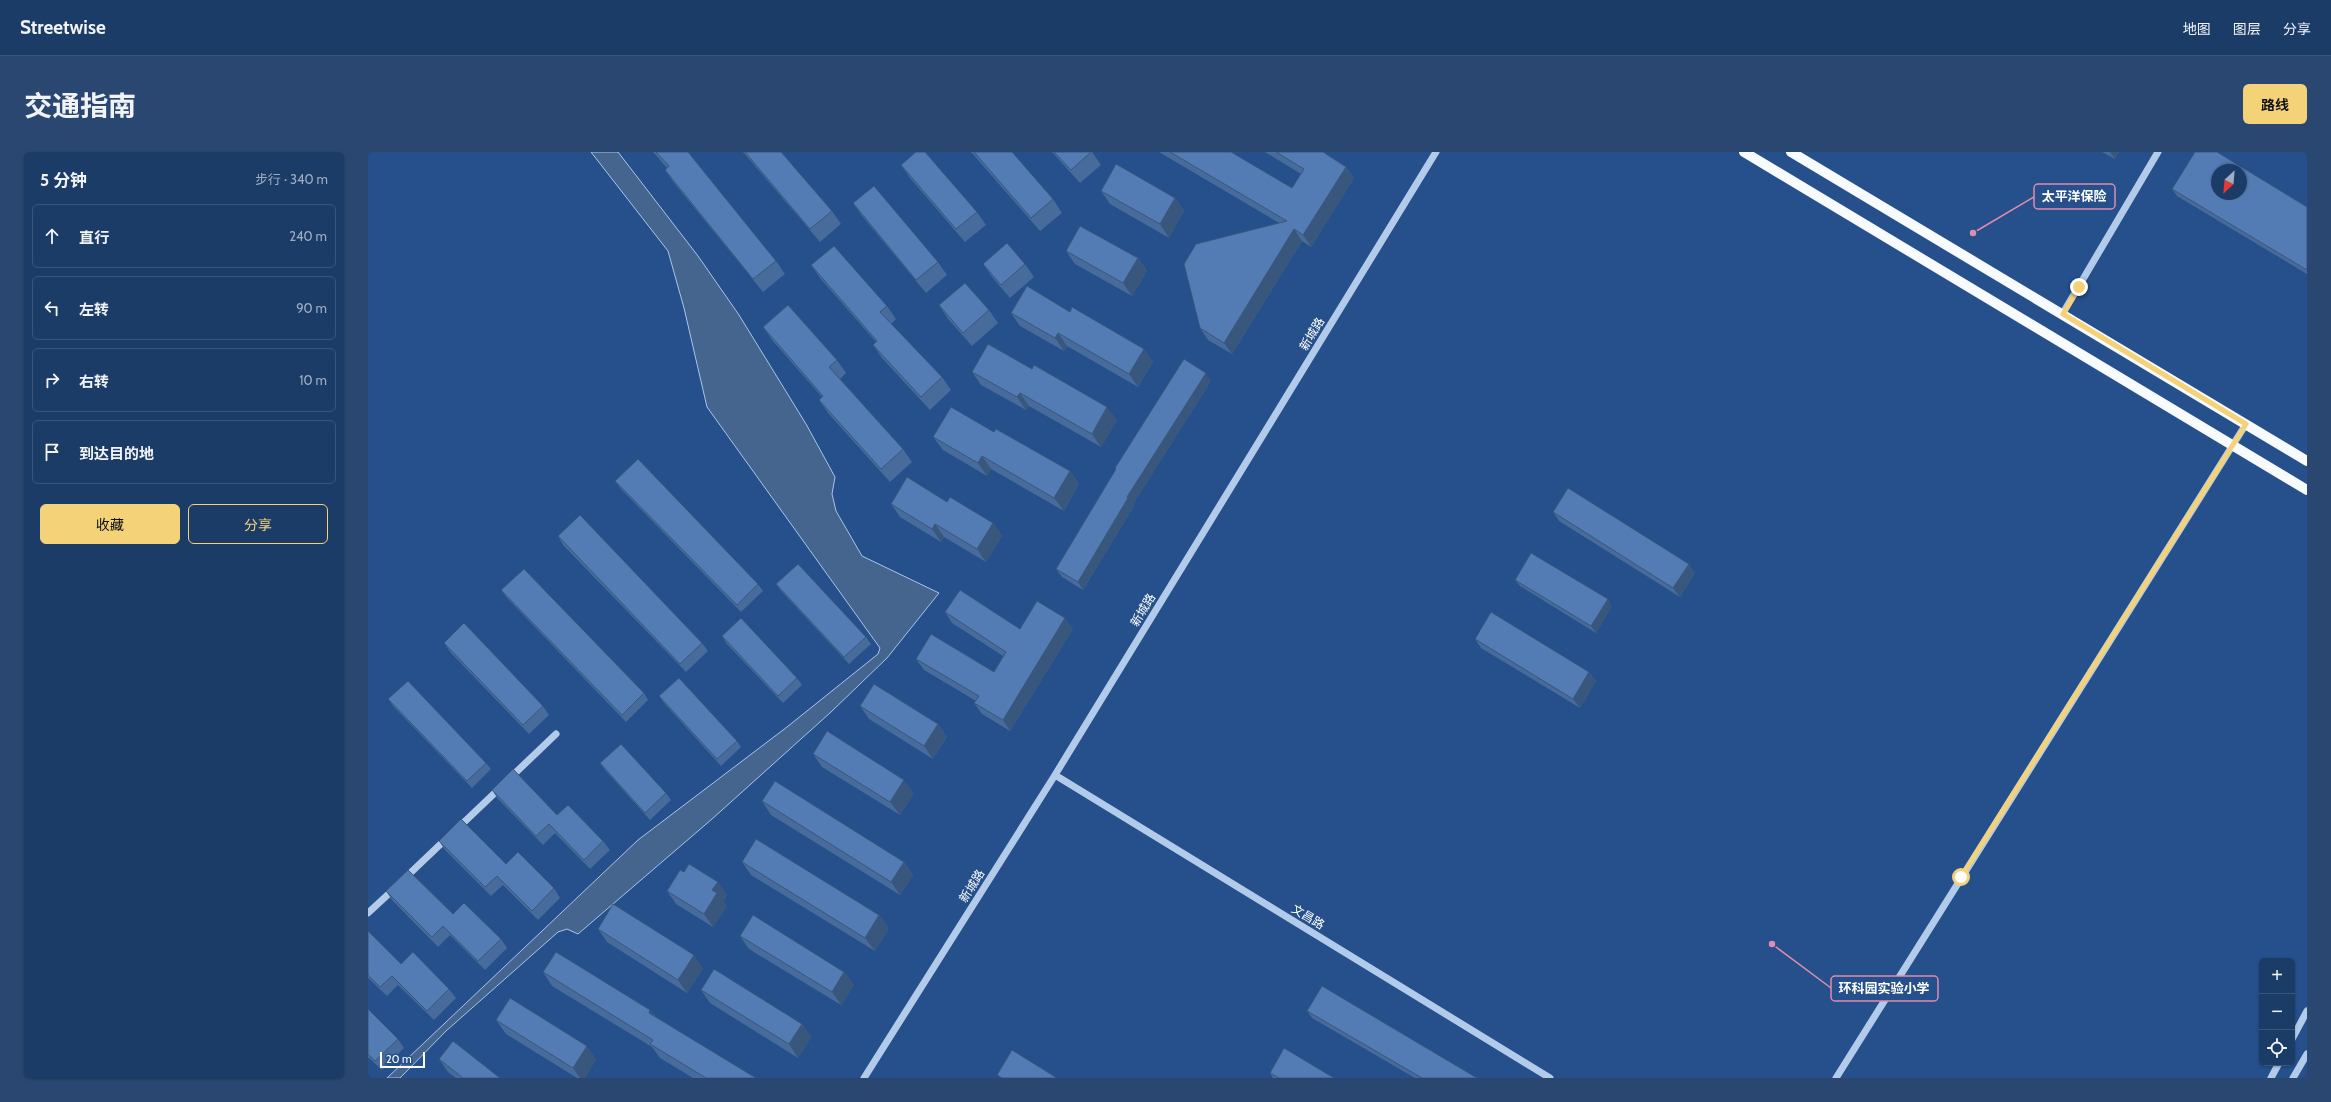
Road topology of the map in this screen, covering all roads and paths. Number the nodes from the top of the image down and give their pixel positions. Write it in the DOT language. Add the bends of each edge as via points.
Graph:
graph roads {
  1 [pos="1436,152"];
  2 [pos="1744,152"];
  3 [pos="1791,152"];
  4 [pos="2158,152"];
  5 [pos="2063,314"];
  6 [pos="2246,424"];
  7 [pos="2231,445"];
  8 [pos="2307,461"];
  9 [pos="2307,490"];
  10 [pos="556,734"];
  11 [pos="1055,775"];
  12 [pos="368,913"];
  13 [pos="2307,1011"];
  14 [pos="2295,1033"];
  15 [pos="2307,1054"];
  16 [pos="2277,1066"];
  17 [pos="864,1078"];
  18 [pos="1550,1078"];
  19 [pos="1836,1078"];
  20 [pos="2271,1078"];
  21 [pos="2293,1078"];
  1 -- 11 [label="street, 新城路"];
  2 -- 7 [label="main road"];
  3 -- 5 [label="main road"];
  4 -- 5 [label="street"];
  5 -- 6 [label="main road"];
  6 -- 7 [label="street"];
  6 -- 8 [label="main road"];
  7 -- 9 [label="main road"];
  7 -- 19 [label="street"];
  10 -- 12 [label="street"];
  11 -- 17 [label="street, 新城路"];
  11 -- 18 [label="street, 文昌路"];
  13 -- 14 [label="street"];
  15 -- 21 [label="street"];
  16 -- 20 [label="street"];
}
